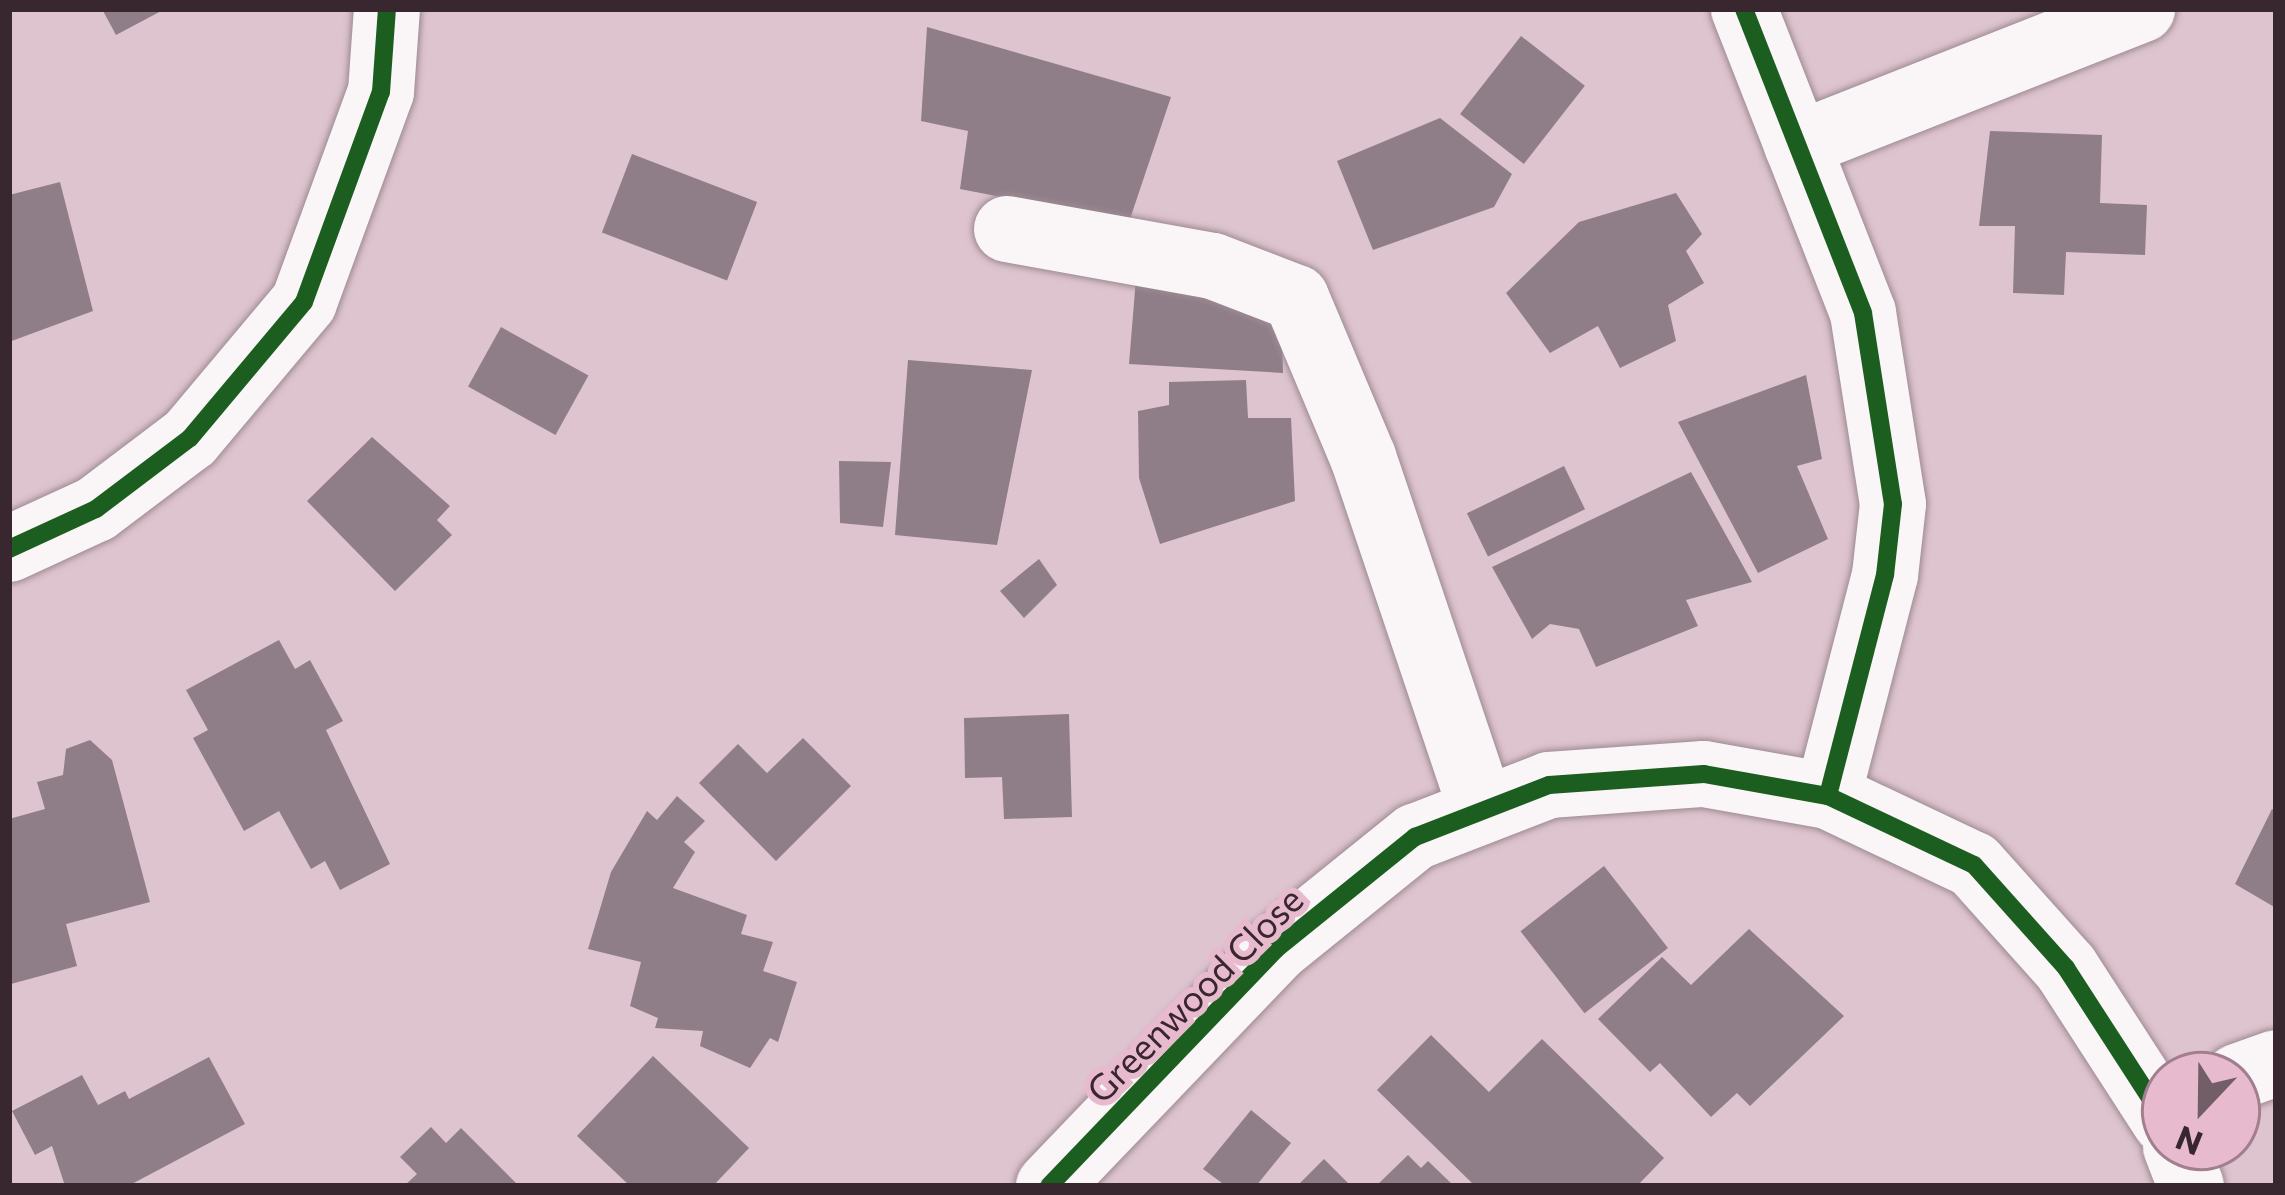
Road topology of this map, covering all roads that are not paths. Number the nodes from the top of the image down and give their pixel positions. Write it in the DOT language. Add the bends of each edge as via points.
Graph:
graph roads {
  1 [pos="386,9"];
  2 [pos="1744,9"];
  3 [pos="2142,9"];
  4 [pos="1797,145"];
  5 [pos="1007,230"];
  6 [pos="9,549"];
  7 [pos="1828,796"];
  8 [pos="1482,811"];
  9 [pos="2141,1081"];
  10 [pos="1049,1186"];
  1 -- 6 [label="street" via="381,92 304,302 190,438 96,508"];
  2 -- 4 [label="street"];
  3 -- 4 [label="street"];
  4 -- 7 [label="street" via="1863,313 1893,504 1885,575"];
  5 -- 8 [label="street" via="1213,266 1296,298 1363,457"];
  7 -- 8 [label="street, Greenwood Close" via="1704,774 1550,785"];
  7 -- 9 [label="street, Greenwood Close" via="1974,866 2066,968"];
  8 -- 10 [label="street, Greenwood Close" via="1415,837 1276,949"];
}
